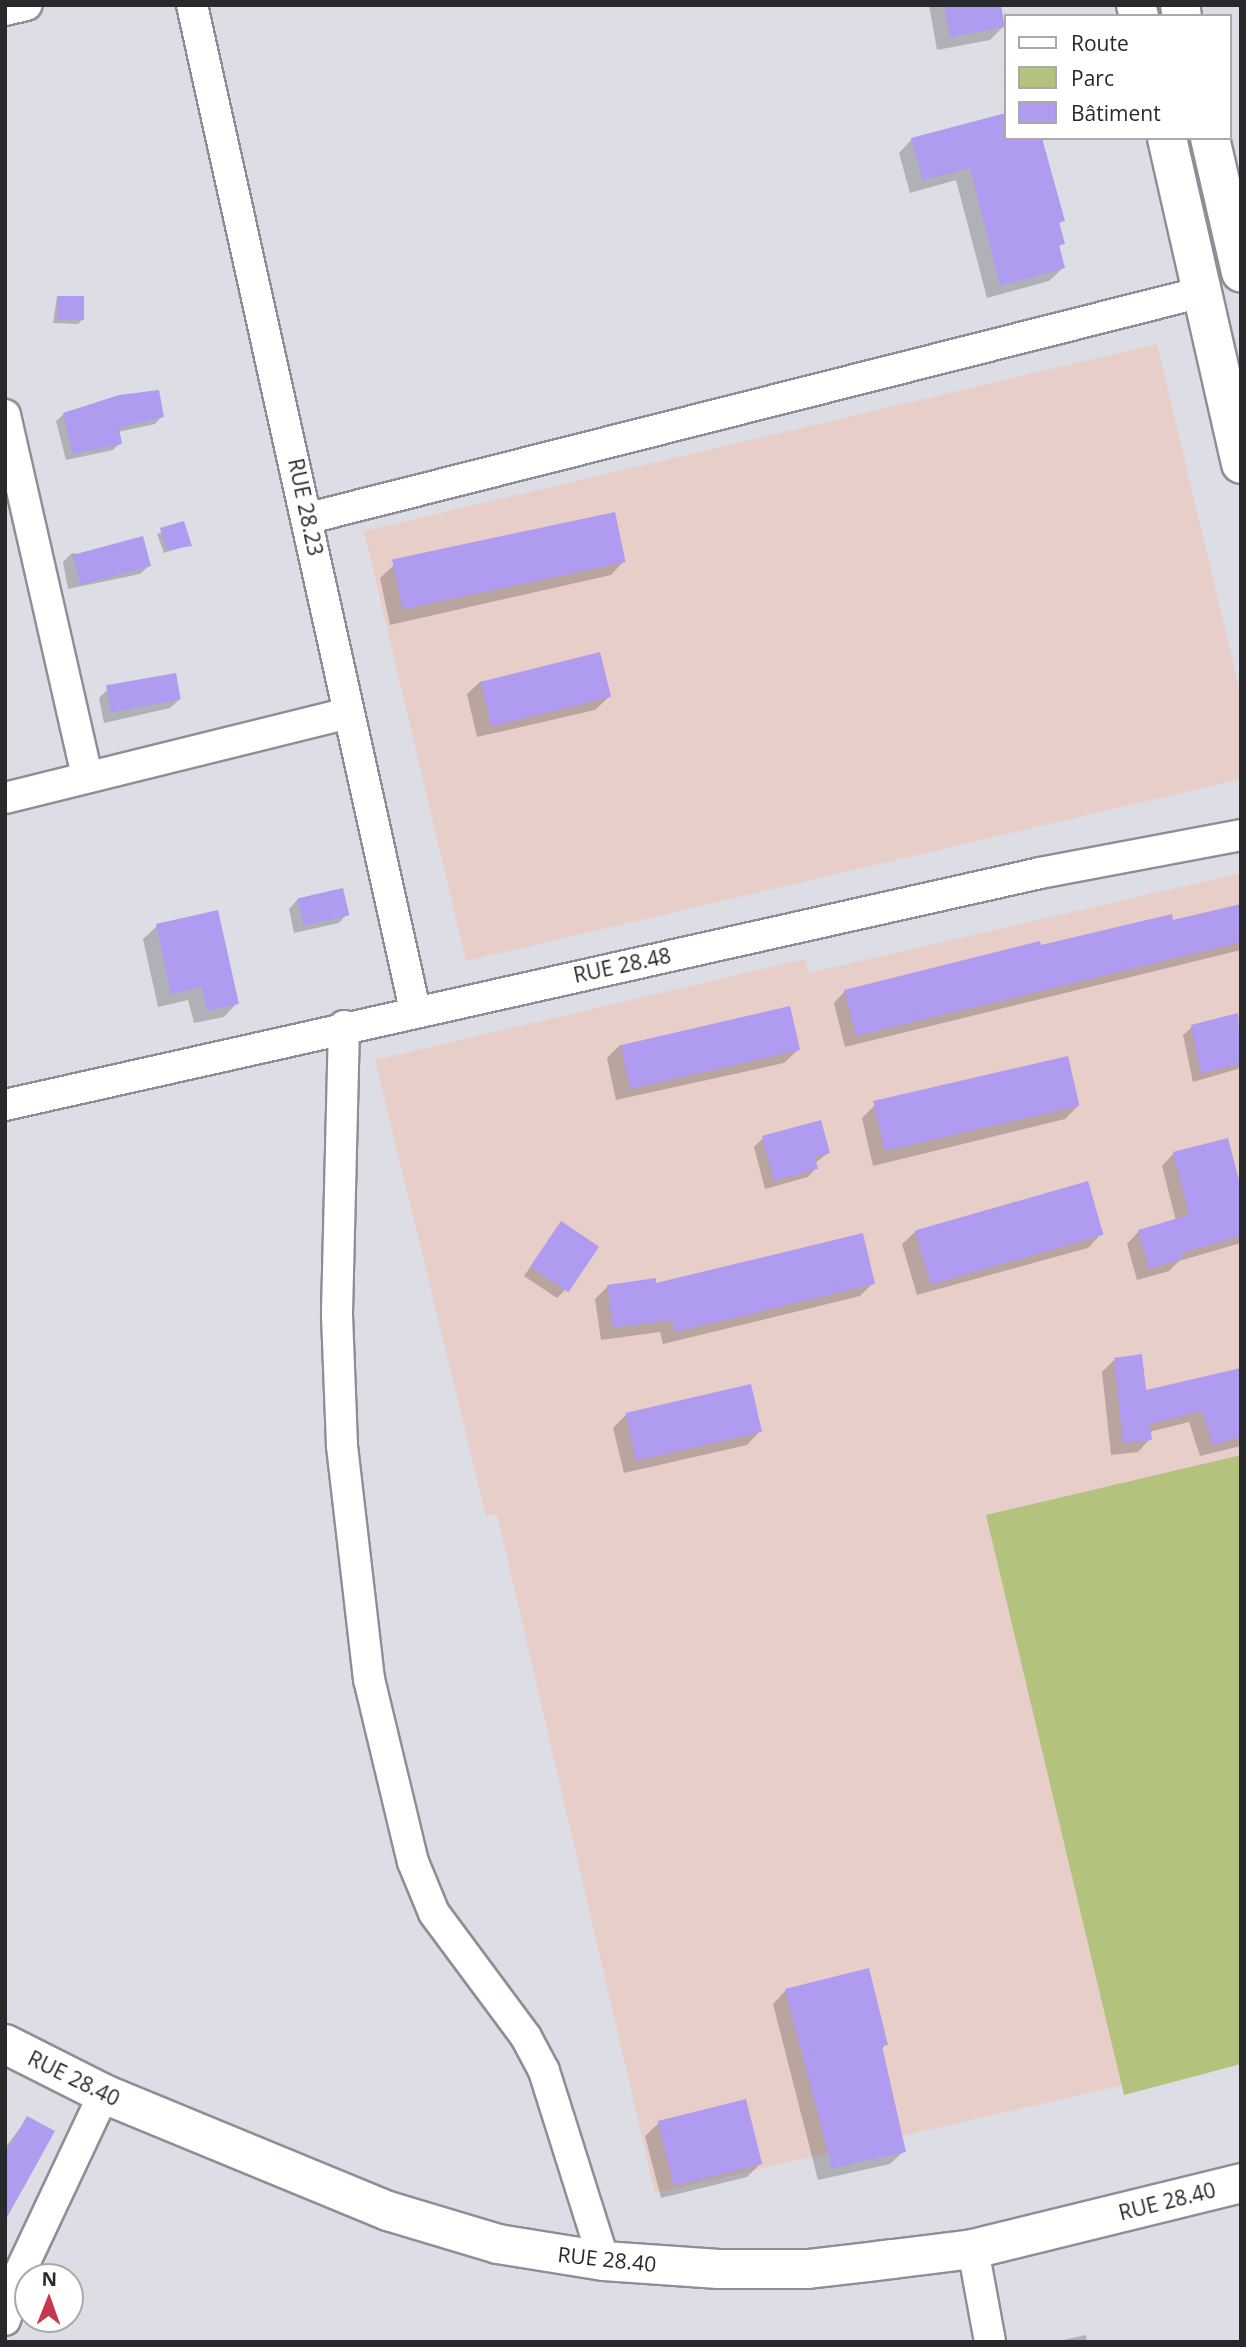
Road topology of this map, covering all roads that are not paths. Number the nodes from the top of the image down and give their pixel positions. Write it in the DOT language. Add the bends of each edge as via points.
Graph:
graph roads {
  1 [pos="26,5"];
  2 [pos="192,5"];
  3 [pos="5,10"];
  4 [pos="1167,140"];
  5 [pos="1210,140"];
  6 [pos="1241,272"];
  7 [pos="1202,292"];
  8 [pos="5,415"];
  9 [pos="1241,464"];
  10 [pos="309,518"];
  11 [pos="348,713"];
  12 [pos="88,777"];
  13 [pos="5,798"];
  14 [pos="1241,835"];
  15 [pos="415,1010"];
  16 [pos="344,1026"];
  17 [pos="5,1105"];
  18 [pos="5,2044"];
  19 [pos="104,2094"];
  20 [pos="1241,2183"];
  21 [pos="972,2249"];
  22 [pos="604,2261"];
  23 [pos="5,2320"];
  24 [pos="990,2342"];
  1 -- 3 [label="street"];
  2 -- 10 [label="street, RUE 28.23"];
  4 -- 7 [label="street"];
  5 -- 6 [label="street"];
  7 -- 9 [label="street"];
  7 -- 10 [label="street"];
  8 -- 12 [label="street"];
  10 -- 11 [label="street, RUE 28.23"];
  11 -- 12 [label="street"];
  11 -- 15 [label="street, RUE 28.23"];
  12 -- 13 [label="street"];
  14 -- 15 [label="street, RUE 28.48" via="1040,873"];
  15 -- 16 [label="street, RUE 28.48"];
  16 -- 17 [label="street, RUE 28.48"];
  16 -- 22 [label="street" via="337,1264 341,1433 369,1679 413,1862 435,1913 526,2037 544,2071 564,2122"];
  18 -- 19 [label="street, RUE 28.40"];
  19 -- 22 [label="street, RUE 28.40" via="388,2211 498,2244"];
  19 -- 23 [label="street" via="21,2270"];
  20 -- 21 [label="street, RUE 28.40"];
  21 -- 22 [label="street, RUE 28.40" via="808,2269"];
  21 -- 24 [label="street"];
}
